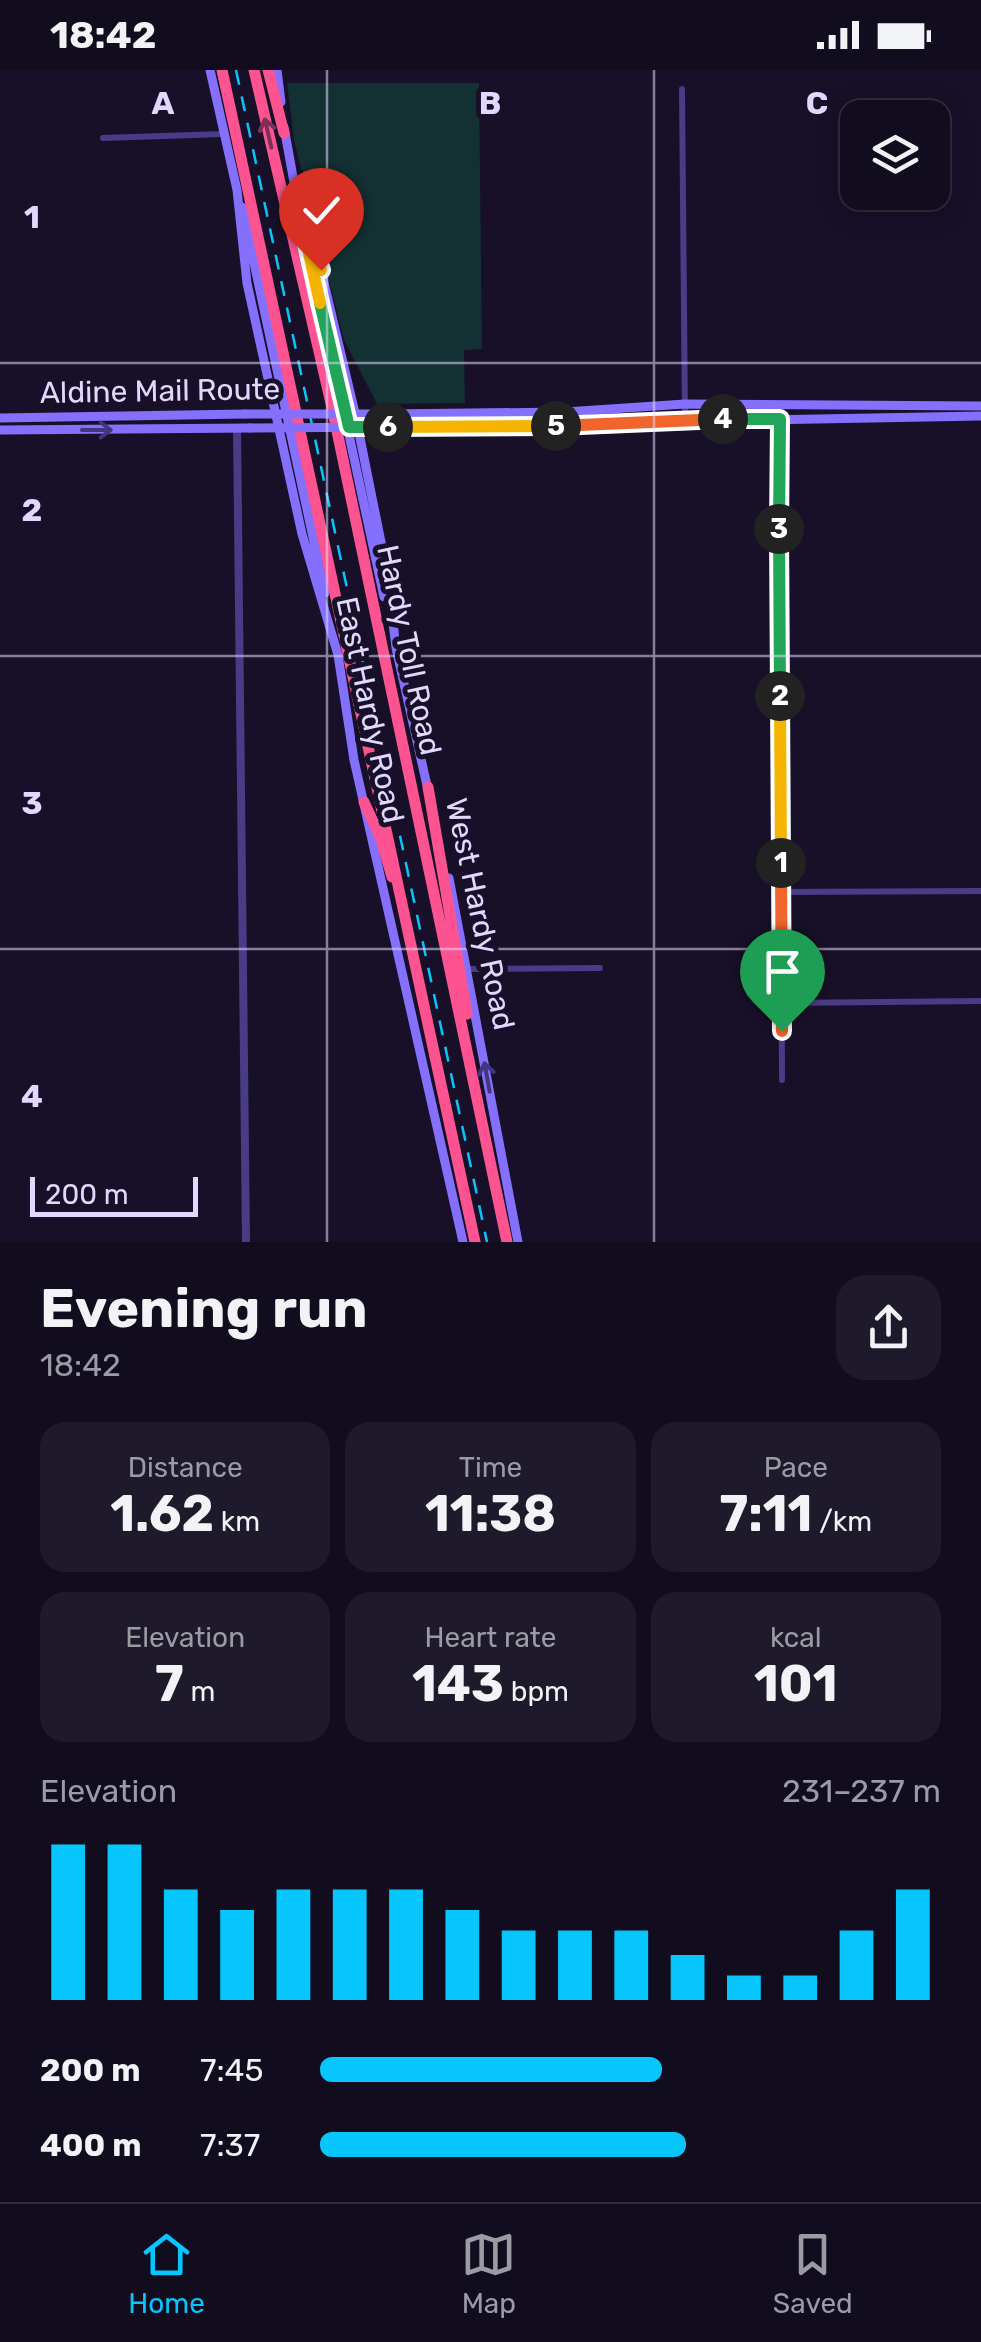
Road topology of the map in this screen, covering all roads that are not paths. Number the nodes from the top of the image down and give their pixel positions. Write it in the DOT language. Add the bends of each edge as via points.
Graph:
graph roads {
  1 [pos="210,70"];
  2 [pos="222,70"];
  3 [pos="254,70"];
  4 [pos="268,70"];
  5 [pos="277,70"];
  6 [pos="682,88"];
  7 [pos="284,133"];
  8 [pos="224,134"];
  9 [pos="103,138"];
  10 [pos="237,190"];
  11 [pos="297,199"];
  12 [pos="685,404"];
  13 [pos="779,405"];
  14 [pos="818,405"];
  15 [pos="981,406"];
  16 [pos="592,410"];
  17 [pos="911,411"];
  18 [pos="476,413"];
  19 [pos="287,414"];
  20 [pos="346,414"];
  21 [pos="134,416"];
  22 [pos="981,416"];
  23 [pos="0,418"];
  24 [pos="33,418"];
  25 [pos="818,418"];
  26 [pos="780,419"];
  27 [pos="686,420"];
  28 [pos="594,424"];
  29 [pos="290,427"];
  30 [pos="349,427"];
  31 [pos="479,427"];
  32 [pos="237,428"];
  33 [pos="0,430"];
  34 [pos="33,430"];
  35 [pos="134,430"];
  36 [pos="396,648"];
  37 [pos="338,655"];
  38 [pos="428,787"];
  39 [pos="364,802"];
  40 [pos="981,891"];
  41 [pos="781,892"];
  42 [pos="600,968"];
  43 [pos="469,969"];
  44 [pos="981,1001"];
  45 [pos="782,1003"];
  46 [pos="468,1049"];
  47 [pos="782,1080"];
  48 [pos="457,1161"];
  49 [pos="246,1242"];
  50 [pos="463,1242"];
  51 [pos="475,1242"];
  52 [pos="507,1242"];
  53 [pos="518,1242"];
  1 -- 8 [label="main road, East Hardy Road"];
  2 -- 48 [label="highway, Hardy Toll Road"];
  46 -- 3 [label="highway, Hardy Toll Road, one-way"];
  4 -- 7 [label="highway"];
  5 -- 7 [label="main road, West Hardy Road"];
  6 -- 12 [label="street"];
  7 -- 11 [label="main road, West Hardy Road"];
  8 -- 9 [label="street"];
  8 -- 10 [label="main road, East Hardy Road"];
  10 -- 19 [label="main road"];
  10 -- 37 [label="main road, East Hardy Road" via="247,283 302,534"];
  11 -- 20 [label="main road"];
  11 -- 36 [label="main road, West Hardy Road" via="355,413"];
  12 -- 13 [label="main road, Aldine Mail Route"];
  12 -- 16 [label="main road, Aldine Mail Route"];
  12 -- 27 [label="street"];
  13 -- 14 [label="main road, Aldine Mail Route"];
  13 -- 26 [label="street"];
  14 -- 17 [label="main road, Aldine Mail Route"];
  14 -- 25 [label="main road"];
  15 -- 17 [label="main road, Aldine Mail Route"];
  16 -- 18 [label="main road, Aldine Mail Route"];
  16 -- 28 [label="main road"];
  17 -- 22 [label="main road, Aldine Mail Route"];
  17 -- 25 [label="main road, Aldine Mail Route"];
  18 -- 20 [label="main road, Aldine Mail Route, bridge"];
  18 -- 31 [label="main road"];
  19 -- 20 [label="main road, Aldine Mail Route, bridge"];
  19 -- 21 [label="main road, Aldine Mail Route, bridge"];
  19 -- 29 [label="main road, bridge"];
  20 -- 30 [label="main road, bridge"];
  21 -- 24 [label="main road, Aldine Mail Route"];
  21 -- 35 [label="main road"];
  23 -- 24 [label="main road, Aldine Mail Route"];
  24 -- 34 [label="main road"];
  25 -- 26 [label="main road, Aldine Mail Route"];
  26 -- 27 [label="main road, Aldine Mail Route"];
  26 -- 41 [label="street"];
  27 -- 28 [label="main road, Aldine Mail Route"];
  28 -- 31 [label="main road, Aldine Mail Route"];
  29 -- 30 [label="main road, Aldine Mail Route, bridge"];
  29 -- 32 [label="main road, Aldine Mail Route, bridge"];
  29 -- 37 [label="main road"];
  30 -- 31 [label="main road, Aldine Mail Route, bridge"];
  30 -- 36 [label="main road"];
  32 -- 35 [label="main road, Aldine Mail Route"];
  32 -- 49 [label="street"];
  33 -- 34 [label="main road, Aldine Mail Route"];
  34 -- 35 [label="main road, Aldine Mail Route, one-way"];
  36 -- 38 [label="main road, West Hardy Road"];
  37 -- 39 [label="main road, East Hardy Road"];
  38 -- 43 [label="main road, West Hardy Road"];
  38 -- 46 [label="highway" via="467,1000"];
  39 -- 48 [label="highway" via="393,882"];
  39 -- 50 [label="main road, East Hardy Road"];
  40 -- 41 [label="street"];
  41 -- 45 [label="street"];
  42 -- 43 [label="street"];
  53 -- 43 [label="main road, West Hardy Road, one-way"];
  44 -- 45 [label="street"];
  45 -- 47 [label="street"];
  46 -- 52 [label="highway, Hardy Toll Road"];
  48 -- 51 [label="highway, Hardy Toll Road"];
}
